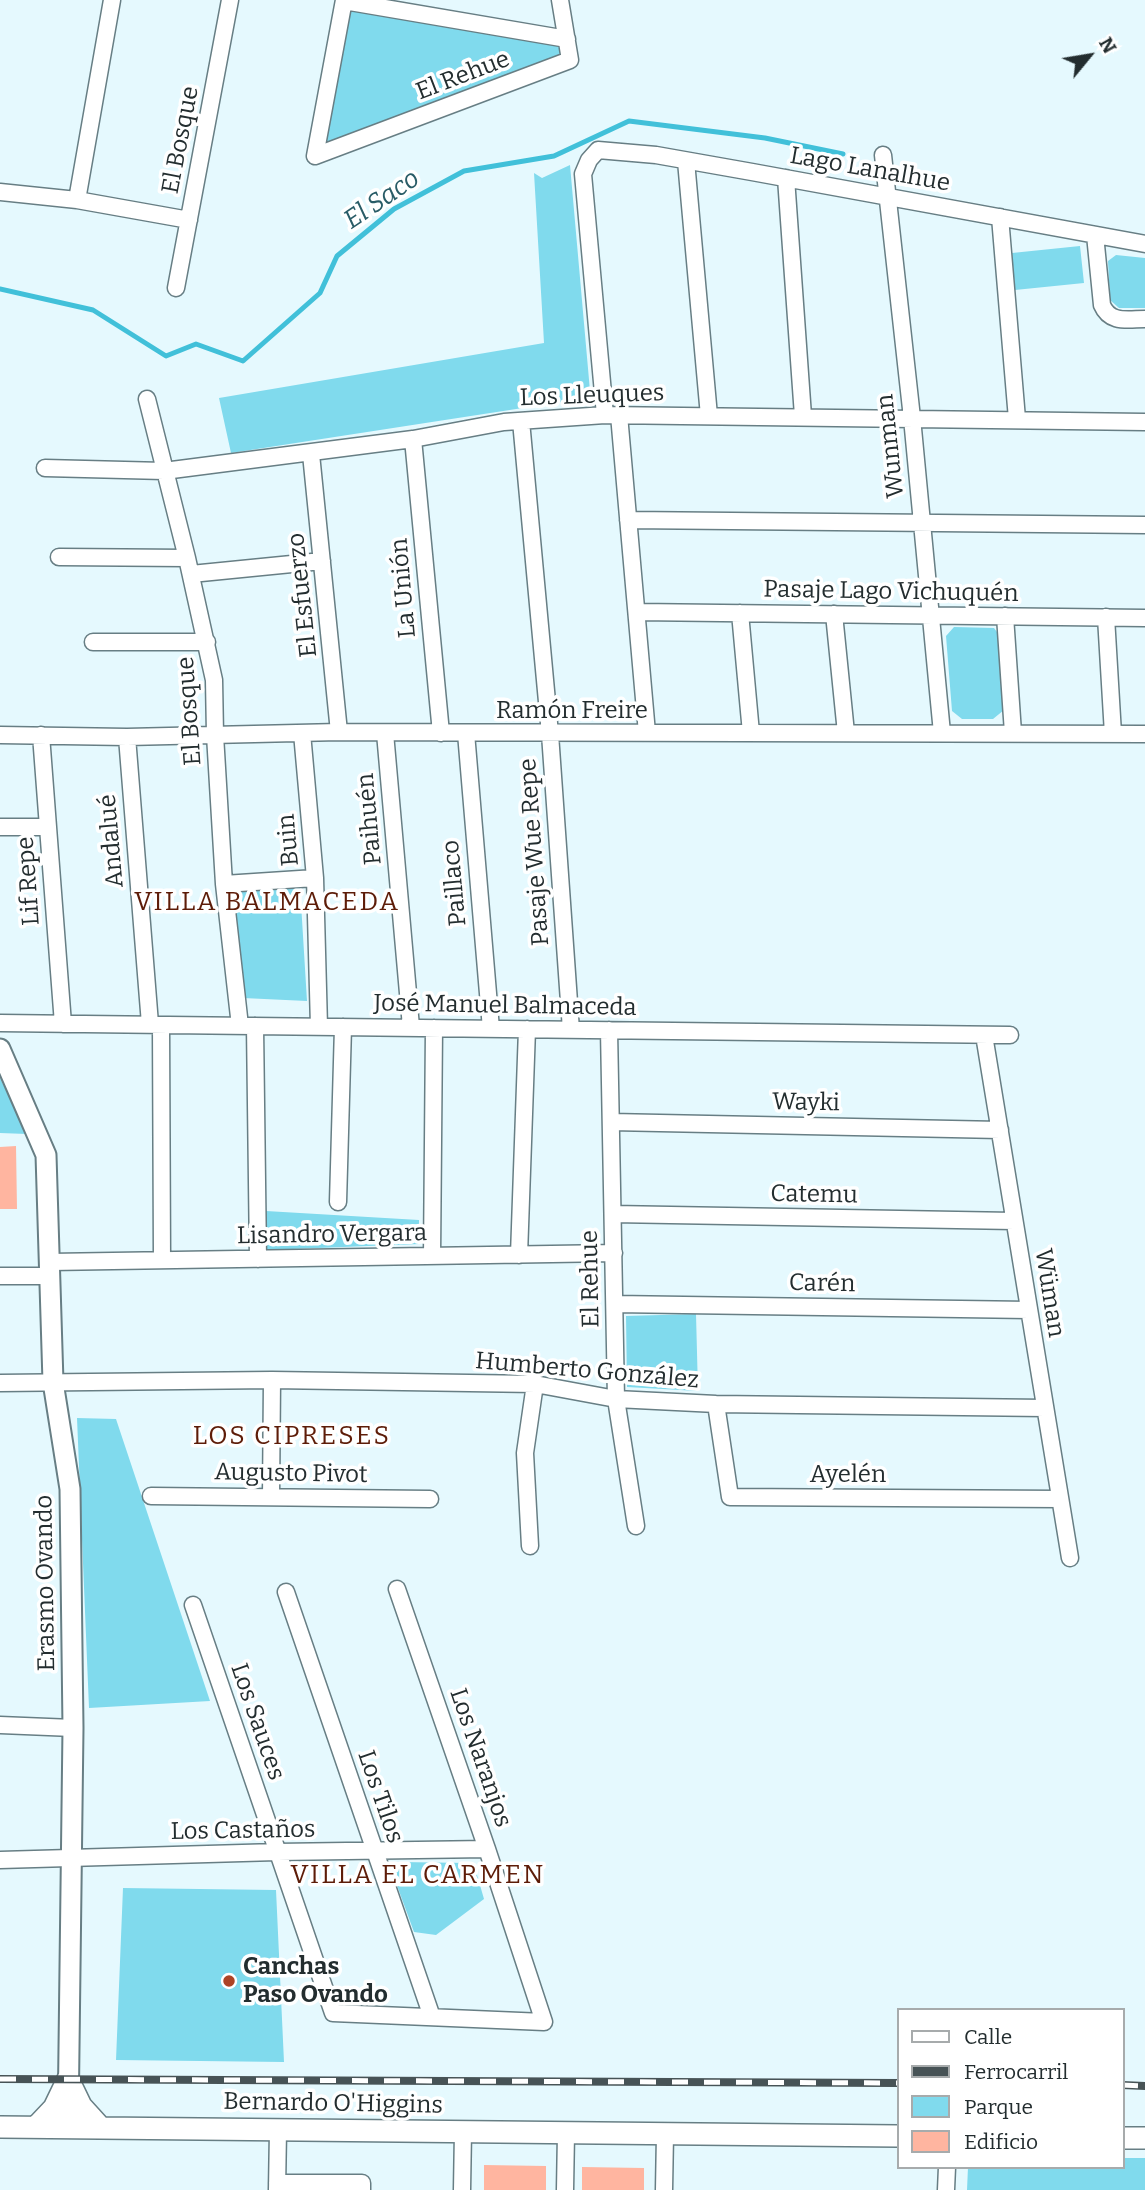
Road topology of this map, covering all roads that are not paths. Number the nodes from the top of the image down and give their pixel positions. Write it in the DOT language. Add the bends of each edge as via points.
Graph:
graph roads {
  1 [pos="112,0"];
  2 [pos="230,0"];
  3 [pos="344,0"];
  4 [pos="560,0"];
  5 [pos="567,39"];
  6 [pos="883,155"];
  7 [pos="686,161"];
  8 [pos="786,178"];
  9 [pos="0,192"];
  10 [pos="888,195"];
  11 [pos="77,200"];
  12 [pos="1000,217"];
  13 [pos="189,220"];
  14 [pos="1096,235"];
  15 [pos="1145,244"];
  16 [pos="176,288"];
  17 [pos="1145,319"];
  18 [pos="147,399"];
  19 [pos="612,415"];
  20 [pos="709,416"];
  21 [pos="803,416"];
  22 [pos="912,418"];
  23 [pos="1017,419"];
  24 [pos="521,421"];
  25 [pos="1145,422"];
  26 [pos="413,439"];
  27 [pos="311,454"];
  28 [pos="45,468"];
  29 [pos="164,471"];
  30 [pos="628,520"];
  31 [pos="922,523"];
  32 [pos="1145,526"];
  33 [pos="59,557"];
  34 [pos="187,558"];
  35 [pos="322,561"];
  36 [pos="191,574"];
  37 [pos="638,612"];
  38 [pos="740,613"];
  39 [pos="835,614"];
  40 [pos="929,615"];
  41 [pos="1005,616"];
  42 [pos="1106,617"];
  43 [pos="1145,618"];
  44 [pos="93,642"];
  45 [pos="207,642"];
  46 [pos="339,732"];
  47 [pos="302,733"];
  48 [pos="385,733"];
  49 [pos="441,733"];
  50 [pos="466,733"];
  51 [pos="647,733"];
  52 [pos="751,733"];
  53 [pos="846,733"];
  54 [pos="942,733"];
  55 [pos="1013,733"];
  56 [pos="550,734"];
  57 [pos="1113,734"];
  58 [pos="1145,734"];
  59 [pos="0,735"];
  60 [pos="215,735"];
  61 [pos="41,736"];
  62 [pos="127,737"];
  63 [pos="0,827"];
  64 [pos="48,827"];
  65 [pos="315,878"];
  66 [pos="224,884"];
  67 [pos="0,1023"];
  68 [pos="63,1024"];
  69 [pos="155,1024"];
  70 [pos="248,1026"];
  71 [pos="319,1027"];
  72 [pos="343,1027"];
  73 [pos="411,1027"];
  74 [pos="434,1028"];
  75 [pos="491,1029"];
  76 [pos="527,1029"];
  77 [pos="571,1030"];
  78 [pos="609,1030"];
  79 [pos="984,1035"];
  80 [pos="1010,1035"];
  81 [pos="0,1049"];
  82 [pos="611,1122"];
  83 [pos="1000,1130"];
  84 [pos="338,1202"];
  85 [pos="613,1214"];
  86 [pos="1014,1221"];
  87 [pos="614,1253"];
  88 [pos="519,1255"];
  89 [pos="432,1256"];
  90 [pos="258,1259"];
  91 [pos="162,1260"];
  92 [pos="50,1269"];
  93 [pos="0,1276"];
  94 [pos="615,1304"];
  95 [pos="1029,1310"];
  96 [pos="272,1380"];
  97 [pos="53,1382"];
  98 [pos="0,1383"];
  99 [pos="535,1384"];
  100 [pos="616,1399"];
  101 [pos="716,1404"];
  102 [pos="1045,1408"];
  103 [pos="151,1496"];
  104 [pos="271,1497"];
  105 [pos="430,1499"];
  106 [pos="1060,1499"];
  107 [pos="636,1526"];
  108 [pos="530,1546"];
  109 [pos="1070,1558"];
  110 [pos="397,1589"];
  111 [pos="286,1592"];
  112 [pos="193,1605"];
  113 [pos="0,1725"];
  114 [pos="73,1727"];
  115 [pos="487,1849"];
  116 [pos="277,1852"];
  117 [pos="375,1852"];
  118 [pos="72,1858"];
  119 [pos="0,1860"];
  120 [pos="432,2017"];
  121 [pos="68,2078"];
  122 [pos="0,2127"];
  123 [pos="36,2127"];
  124 [pos="68,2127"];
  125 [pos="101,2128"];
  126 [pos="278,2130"];
  127 [pos="463,2131"];
  128 [pos="566,2133"];
  129 [pos="665,2134"];
  130 [pos="897,2136"];
  131 [pos="1124,2138"];
  132 [pos="1145,2138"];
  133 [pos="947,2169"];
  134 [pos="277,2187"];
  135 [pos="362,2190"];
  136 [pos="462,2190"];
  137 [pos="565,2190"];
  138 [pos="664,2190"];
  139 [pos="946,2190"];
  1 -- 11 [label="street"];
  2 -- 13 [label="street, El Bosque"];
  3 -- 5 [label="street"];
  3 -- 5 [label="street, El Rehue" via="315,156 570,60"];
  4 -- 5 [label="street"];
  6 -- 10 [label="street, Wunman"];
  7 -- 8 [label="street, Lago Lanalhue"];
  7 -- 19 [label="street, Lago Lanalhue" via="601,150 589,160 583,174"];
  7 -- 20 [label="street"];
  8 -- 10 [label="street, Lago Lanalhue"];
  8 -- 21 [label="street"];
  9 -- 11 [label="street"];
  10 -- 12 [label="street, Lago Lanalhue"];
  10 -- 22 [label="street, Wunman"];
  11 -- 13 [label="street"];
  12 -- 14 [label="street, Lago Lanalhue"];
  12 -- 23 [label="street"];
  13 -- 16 [label="street, El Bosque"];
  14 -- 15 [label="street, Lago Lanalhue"];
  14 -- 17 [label="street" via="1105,312 1119,320"];
  18 -- 29 [label="street, El Bosque"];
  19 -- 20 [label="street, Los Lleuques"];
  19 -- 24 [label="street, Los Lleuques"];
  19 -- 30 [label="street"];
  20 -- 21 [label="street, Los Lleuques"];
  21 -- 22 [label="street, Los Lleuques"];
  22 -- 23 [label="street, Los Lleuques"];
  22 -- 31 [label="street, Wunman"];
  23 -- 25 [label="street, Los Lleuques"];
  24 -- 26 [label="street, Los Lleuques"];
  24 -- 56 [label="street, Pasaje Wue Repe"];
  26 -- 27 [label="street, Los Lleuques"];
  26 -- 49 [label="street, La Unión"];
  27 -- 29 [label="street, Los Lleuques"];
  27 -- 35 [label="street, El Esfuerzo"];
  28 -- 29 [label="street, Los Lleuques"];
  29 -- 34 [label="street, El Bosque"];
  30 -- 31 [label="street"];
  30 -- 37 [label="street"];
  31 -- 32 [label="street"];
  31 -- 40 [label="street, Wunman"];
  33 -- 34 [label="street"];
  34 -- 36 [label="street, El Bosque"];
  35 -- 36 [label="street"];
  35 -- 46 [label="street, El Esfuerzo"];
  36 -- 45 [label="street, El Bosque"];
  37 -- 38 [label="street, Pasaje Lago Vichuquén"];
  37 -- 51 [label="street"];
  38 -- 39 [label="street, Pasaje Lago Vichuquén"];
  38 -- 52 [label="street"];
  39 -- 40 [label="street, Pasaje Lago Vichuquén"];
  39 -- 53 [label="street"];
  40 -- 41 [label="street, Pasaje Lago Vichuquén"];
  40 -- 54 [label="street, Wunman"];
  41 -- 42 [label="street, Pasaje Lago Vichuquén"];
  41 -- 55 [label="street"];
  42 -- 43 [label="street, Pasaje Lago Vichuquén"];
  42 -- 57 [label="street"];
  44 -- 45 [label="street"];
  45 -- 60 [label="street, El Bosque" via="214,680"];
  46 -- 47 [label="street, Ramón Freire"];
  46 -- 48 [label="street, Ramón Freire"];
  47 -- 60 [label="street, Ramón Freire"];
  47 -- 65 [label="street, Buin"];
  48 -- 49 [label="street, Ramón Freire"];
  48 -- 73 [label="street, Paihuén"];
  49 -- 50 [label="street, Ramón Freire"];
  50 -- 56 [label="street, Ramón Freire"];
  50 -- 75 [label="street, Paillaco"];
  51 -- 52 [label="street, Ramón Freire"];
  51 -- 56 [label="street, Ramón Freire"];
  52 -- 53 [label="street, Ramón Freire"];
  53 -- 54 [label="street, Ramón Freire"];
  54 -- 55 [label="street, Ramón Freire"];
  55 -- 57 [label="street, Ramón Freire"];
  56 -- 77 [label="street, Pasaje Wue Repe"];
  57 -- 58 [label="street, Ramón Freire"];
  59 -- 61 [label="street, Ramón Freire"];
  60 -- 62 [label="street, Ramón Freire"];
  60 -- 66 [label="street, El Bosque"];
  61 -- 62 [label="street, Ramón Freire"];
  61 -- 64 [label="street, Lif Repe"];
  62 -- 69 [label="street, Andalué"];
  63 -- 64 [label="street"];
  64 -- 68 [label="street, Lif Repe"];
  65 -- 66 [label="street"];
  65 -- 71 [label="street, Buin"];
  66 -- 70 [label="street, El Bosque"];
  67 -- 68 [label="street, José Manuel Balmaceda"];
  68 -- 69 [label="street, José Manuel Balmaceda"];
  69 -- 70 [label="street, José Manuel Balmaceda"];
  69 -- 91 [label="street, Andalué"];
  70 -- 71 [label="street, José Manuel Balmaceda"];
  70 -- 90 [label="street, El Bosque"];
  71 -- 72 [label="street, José Manuel Balmaceda"];
  72 -- 73 [label="street, José Manuel Balmaceda"];
  72 -- 84 [label="street"];
  73 -- 74 [label="street, José Manuel Balmaceda"];
  74 -- 75 [label="street, José Manuel Balmaceda"];
  74 -- 89 [label="street"];
  75 -- 76 [label="street, José Manuel Balmaceda"];
  76 -- 77 [label="street, José Manuel Balmaceda"];
  76 -- 88 [label="street"];
  77 -- 78 [label="street, José Manuel Balmaceda"];
  78 -- 79 [label="street, José Manuel Balmaceda"];
  78 -- 82 [label="street, El Rehue"];
  79 -- 80 [label="street, José Manuel Balmaceda"];
  79 -- 83 [label="street, Wüman"];
  81 -- 92 [label="street, Erasmo Ovando" via="46,1155"];
  82 -- 83 [label="street, Wayki"];
  82 -- 85 [label="street, El Rehue"];
  83 -- 86 [label="street, Wüman"];
  85 -- 86 [label="street, Catemu"];
  85 -- 87 [label="street, El Rehue"];
  86 -- 95 [label="street, Wüman"];
  87 -- 88 [label="street, Lisandro Vergara"];
  87 -- 94 [label="street, El Rehue"];
  88 -- 89 [label="street, Lisandro Vergara"];
  89 -- 90 [label="street, Lisandro Vergara"];
  90 -- 91 [label="street, Lisandro Vergara"];
  91 -- 92 [label="street, Lisandro Vergara"];
  92 -- 93 [label="street, Lisandro Vergara"];
  92 -- 97 [label="street, Erasmo Ovando"];
  94 -- 95 [label="street, Carén"];
  94 -- 100 [label="street, El Rehue"];
  95 -- 102 [label="street, Wüman"];
  96 -- 97 [label="street, Humberto González"];
  96 -- 99 [label="street, Humberto González"];
  96 -- 104 [label="street"];
  97 -- 98 [label="street, Humberto González"];
  97 -- 114 [label="street, Erasmo Ovando" via="70,1489"];
  99 -- 100 [label="street, Humberto González"];
  99 -- 108 [label="street" via="525,1453"];
  100 -- 101 [label="street, Humberto González"];
  100 -- 107 [label="street, El Rehue"];
  101 -- 102 [label="street, Humberto González"];
  101 -- 106 [label="street, Ayelén" via="730,1497"];
  102 -- 106 [label="street, Wüman"];
  103 -- 104 [label="street, Augusto Pivot"];
  104 -- 105 [label="street, Augusto Pivot"];
  106 -- 109 [label="street, Wüman"];
  110 -- 115 [label="street, Los Naranjos"];
  111 -- 117 [label="street, Los Tilos"];
  112 -- 116 [label="street, Los Sauces"];
  113 -- 114 [label="street"];
  114 -- 118 [label="street, Erasmo Ovando"];
  115 -- 117 [label="street, Los Castaños"];
  115 -- 120 [label="street, Los Naranjos" via="544,2022"];
  116 -- 117 [label="street, Los Castaños"];
  116 -- 118 [label="street, Los Castaños"];
  116 -- 120 [label="street, Los Sauces" via="333,2013"];
  117 -- 120 [label="street, Los Tilos"];
  118 -- 119 [label="street, Los Castaños"];
  118 -- 121 [label="street, Erasmo Ovando"];
  121 -- 123 [label="main road" via="54,2108"];
  121 -- 124 [label="street, Erasmo Ovando"];
  121 -- 125 [label="main road" via="81,2106"];
  122 -- 123 [label="main road, Bernardo O'Higgins"];
  123 -- 124 [label="main road, Bernardo O'Higgins"];
  124 -- 125 [label="main road, Bernardo O'Higgins"];
  125 -- 126 [label="main road, Bernardo O'Higgins"];
  126 -- 127 [label="main road, Bernardo O'Higgins"];
  126 -- 134 [label="street"];
  127 -- 128 [label="main road, Bernardo O'Higgins"];
  127 -- 136 [label="street"];
  128 -- 129 [label="main road, Bernardo O'Higgins"];
  128 -- 137 [label="street"];
  129 -- 130 [label="main road, Bernardo O'Higgins"];
  129 -- 138 [label="street"];
  131 -- 132 [label="main road"];
  133 -- 139 [label="street"];
  134 -- 135 [label="street" via="362,2183"];
}
